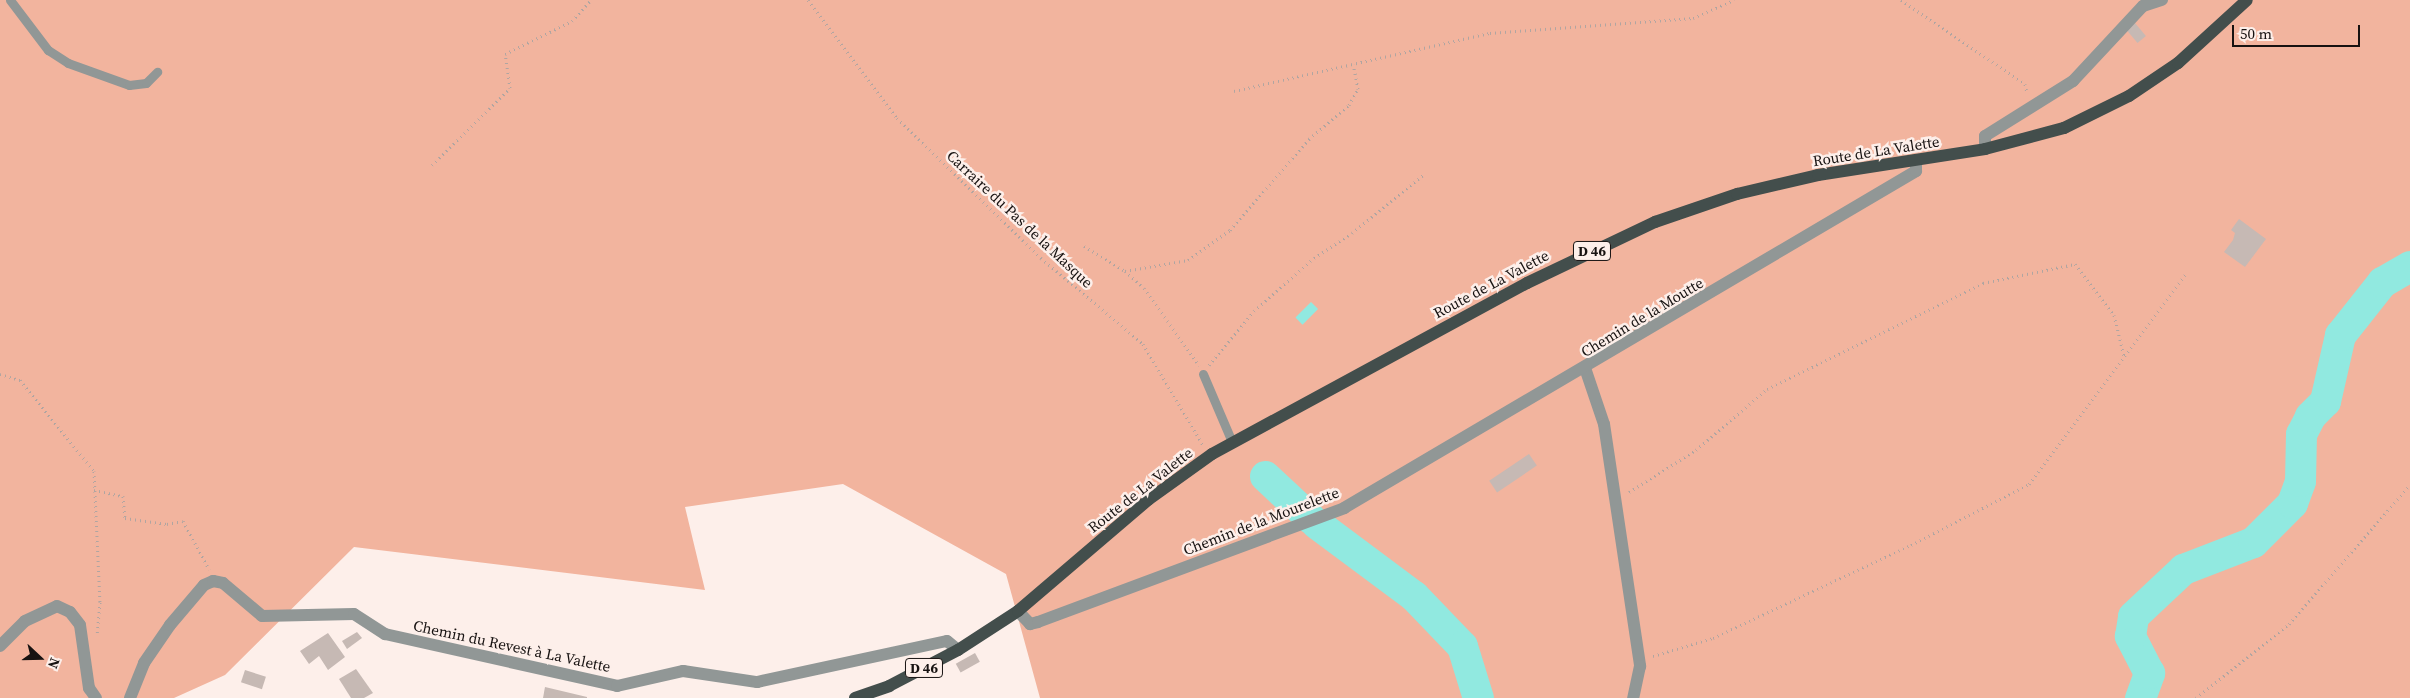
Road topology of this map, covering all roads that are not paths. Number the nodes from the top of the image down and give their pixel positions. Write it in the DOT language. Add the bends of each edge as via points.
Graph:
graph roads {
  1 [pos="10,0"];
  2 [pos="2162,0"];
  3 [pos="2246,0"];
  4 [pos="157,72"];
  5 [pos="1985,149"];
  6 [pos="1916,161"];
  7 [pos="1585,368"];
  8 [pos="1203,374"];
  9 [pos="1232,442"];
  10 [pos="1018,611"];
  11 [pos="0,646"];
  12 [pos="958,650"];
  13 [pos="96,698"];
  14 [pos="130,698"];
  15 [pos="855,698"];
  16 [pos="1633,698"];
  1 -- 4 [label="lane" via="48,50 68,63 129,85 146,83"];
  2 -- 5 [label="street" via="2143,6 2073,81 1985,136"];
  3 -- 5 [label="main road, Route de La Valette / D 46" via="2209,38 2129,96 2064,128"];
  5 -- 6 [label="main road, Route de La Valette / D 46"];
  6 -- 7 [label="street, Chemin de la Moutte" via="1916,171"];
  6 -- 9 [label="main road, Route de La Valette / D 46" via="1818,175 1737,194 1655,222 1526,283"];
  7 -- 10 [label="street, Chemin de la Mourelette" via="1344,508 1038,622 1030,624"];
  7 -- 16 [label="street, Chemin de la Moutte" via="1604,424 1640,666"];
  8 -- 9 [label="lane"];
  9 -- 10 [label="main road, Route de La Valette / D 46" via="1148,500"];
  10 -- 12 [label="main road, Route de La Valette / D 46"];
  11 -- 13 [label="street" via="25,621 57,606 70,612 80,625 89,688"];
  12 -- 14 [label="street, Chemin du Revest à La Valette" via="947,641 757,682 683,671 616,686 385,634 354,614 262,616 223,583 213,581 204,585 170,625 144,663"];
  12 -- 15 [label="main road, D 46" via="889,686"];
}
